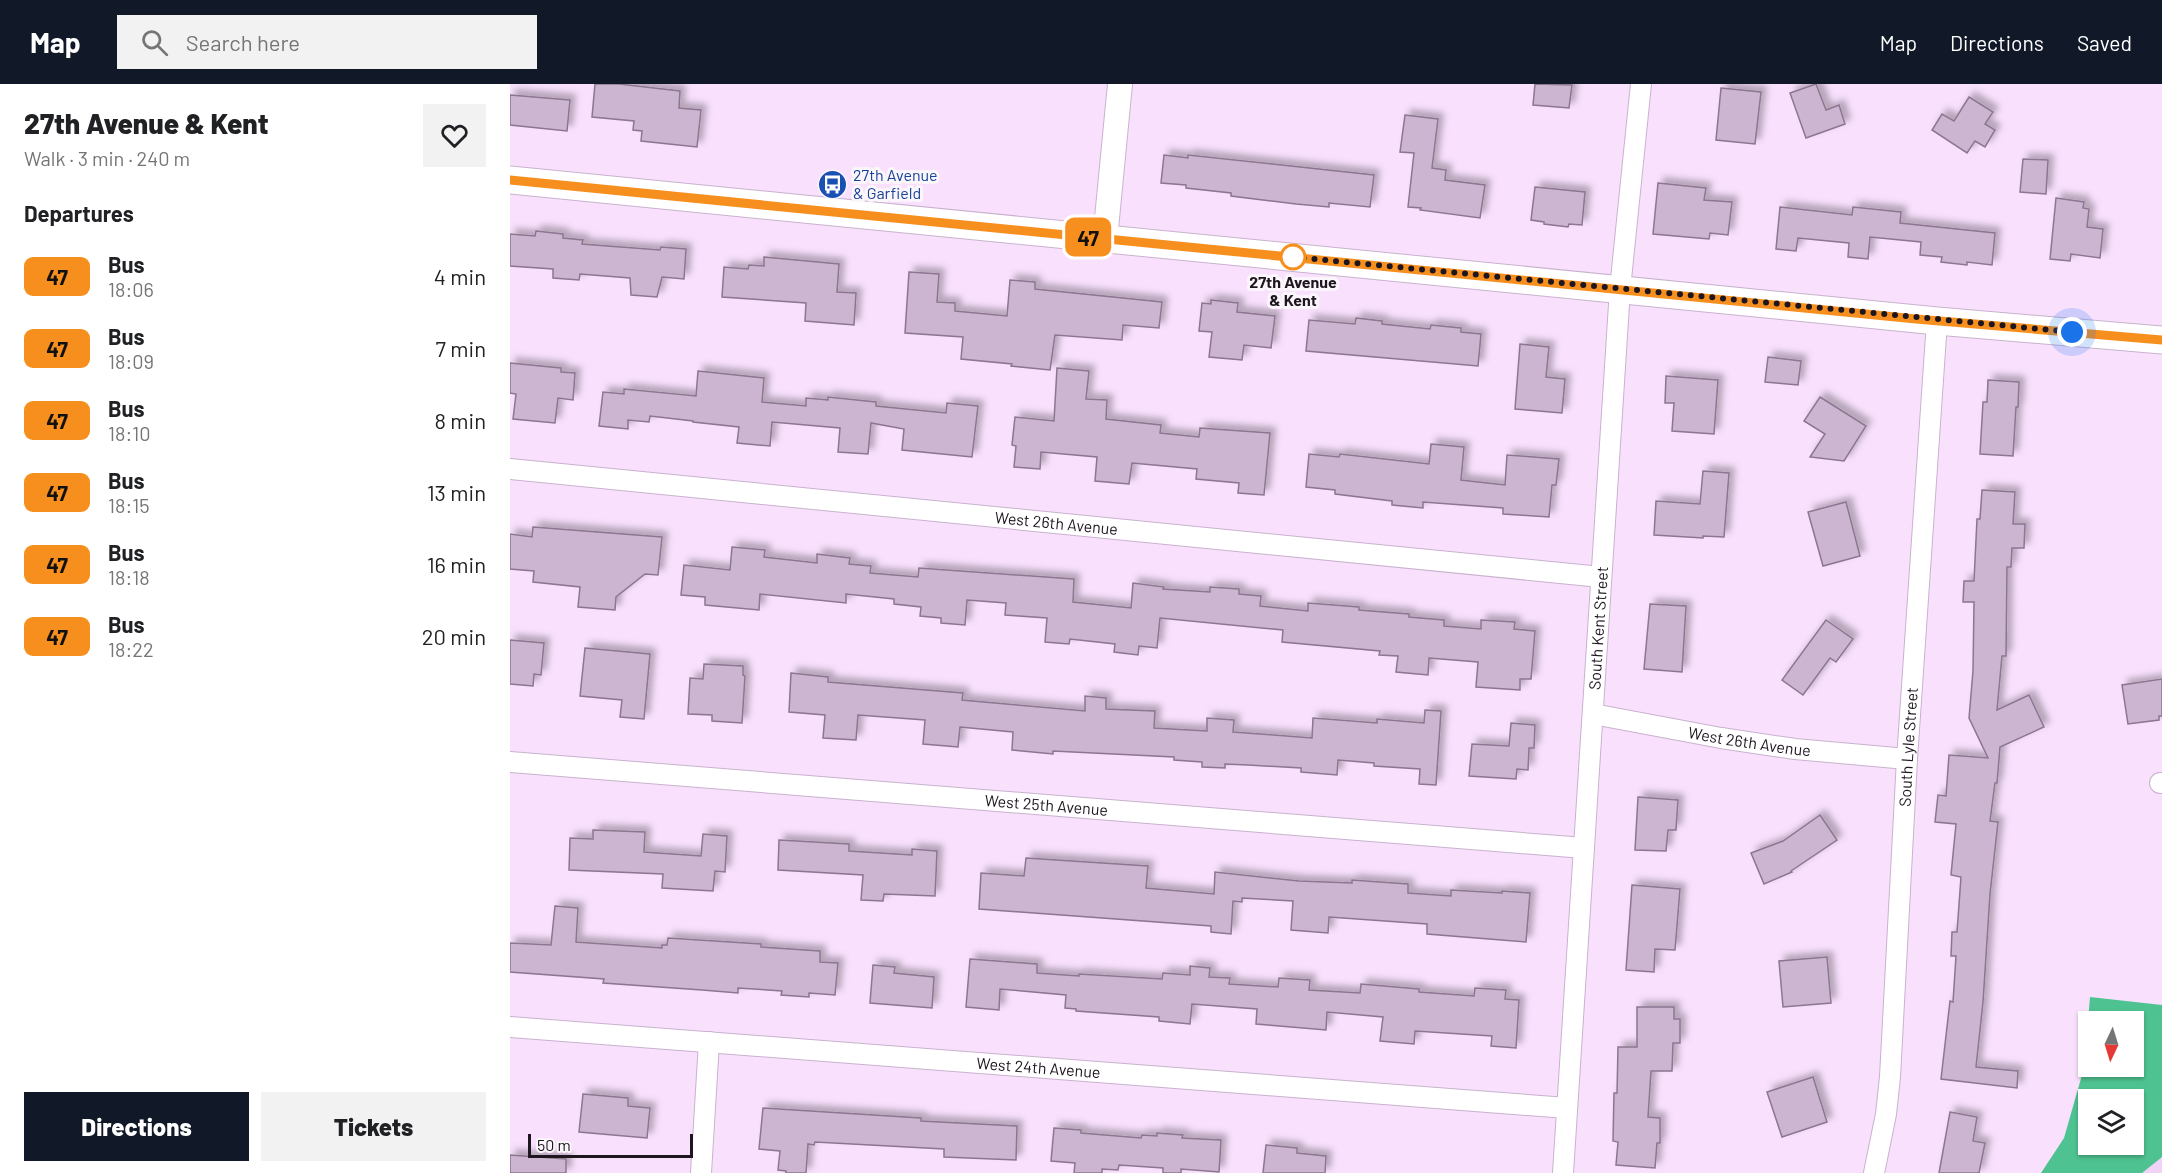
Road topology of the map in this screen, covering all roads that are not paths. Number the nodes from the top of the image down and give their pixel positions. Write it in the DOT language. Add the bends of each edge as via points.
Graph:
graph roads {
  1 [pos="1120,84"];
  2 [pos="1641,84"];
  3 [pos="510,180"];
  4 [pos="1105,239"];
  5 [pos="1620,289"];
  6 [pos="1937,321"];
  7 [pos="2162,340"];
  8 [pos="510,469"];
  9 [pos="1602,577"];
  10 [pos="1593,714"];
  11 [pos="1908,759"];
  12 [pos="510,762"];
  13 [pos="1584,848"];
  14 [pos="510,1027"];
  15 [pos="709,1042"];
  16 [pos="1567,1108"];
  17 [pos="701,1173"];
  18 [pos="1563,1173"];
  19 [pos="1874,1173"];
  1 -- 4 [label="street"];
  2 -- 5 [label="street, South Kent Street"];
  3 -- 4 [label="main road"];
  4 -- 5 [label="main road"];
  5 -- 6 [label="main road"];
  5 -- 9 [label="street, South Kent Street"];
  6 -- 7 [label="main road"];
  6 -- 11 [label="street, South Lyle Street"];
  8 -- 9 [label="street, West 26th Avenue"];
  9 -- 10 [label="street, South Kent Street"];
  10 -- 11 [label="street, West 26th Avenue" via="1785,748"];
  10 -- 13 [label="street, South Kent Street"];
  11 -- 19 [label="street, South Lyle Street" via="1887,1114"];
  12 -- 13 [label="street, West 25th Avenue"];
  13 -- 16 [label="street, South Kent Street"];
  14 -- 15 [label="street, West 24th Avenue"];
  15 -- 16 [label="street, West 24th Avenue"];
  15 -- 17 [label="street"];
  16 -- 18 [label="street, South Kent Street"];
}
